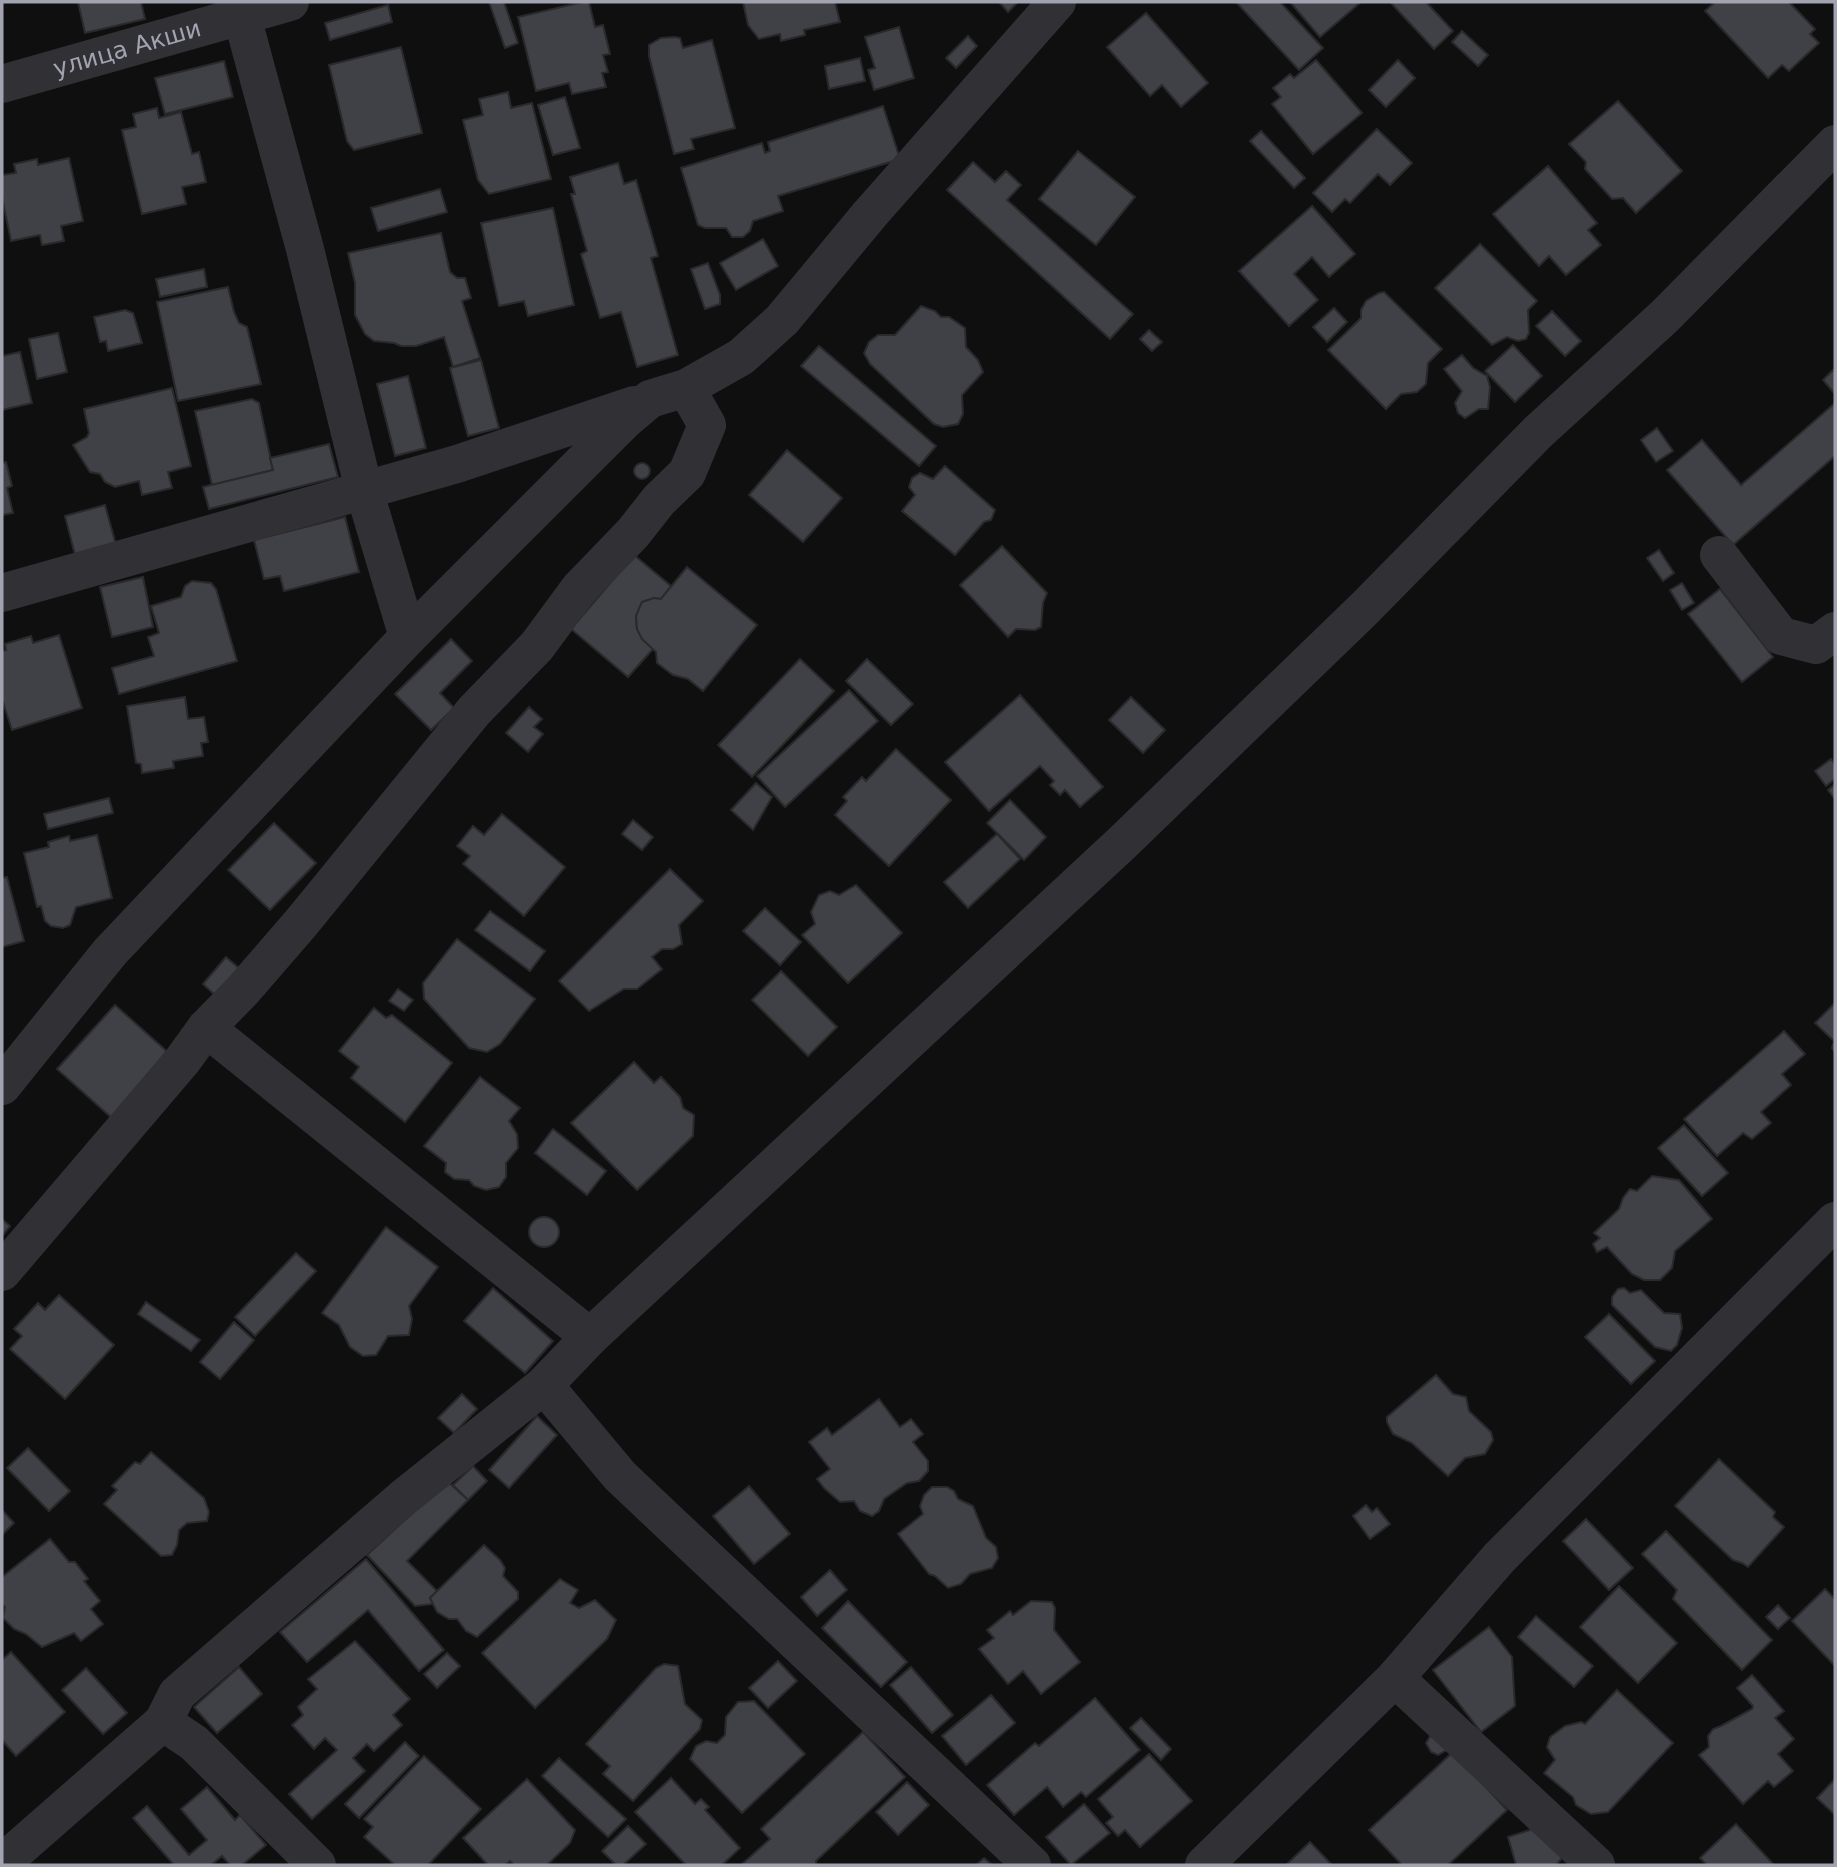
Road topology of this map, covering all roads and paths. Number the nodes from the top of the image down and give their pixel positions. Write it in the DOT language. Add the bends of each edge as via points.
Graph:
graph roads {
  1 [pos="290,2"];
  2 [pos="1057,2"];
  3 [pos="240,8"];
  4 [pos="2,84"];
  5 [pos="1835,144"];
  6 [pos="686,388"];
  7 [pos="650,399"];
  8 [pos="364,490"];
  9 [pos="1719,555"];
  10 [pos="2,593"];
  11 [pos="1835,631"];
  12 [pos="408,637"];
  13 [pos="206,1028"];
  14 [pos="2,1086"];
  15 [pos="1835,1222"];
  16 [pos="2,1272"];
  17 [pos="590,1337"];
  18 [pos="544,1385"];
  19 [pos="1395,1678"];
  20 [pos="163,1722"];
  21 [pos="2,1863"];
  22 [pos="317,1865"];
  23 [pos="1032,1865"];
  24 [pos="1204,1865"];
  25 [pos="1596,1865"];
  1 -- 3 [label="street, улица Акши"];
  2 -- 6 [label="street" via="782,320 741,357"];
  3 -- 4 [label="street, улица Акши"];
  3 -- 8 [label="street"];
  5 -- 17 [label="street" via="1665,316 1538,432 1365,608 1122,843"];
  6 -- 7 [label="street"];
  6 -- 13 [label="street" via="707,425 687,474 579,589 537,646 474,710 300,923"];
  7 -- 8 [label="street"];
  7 -- 12 [label="street"];
  8 -- 10 [label="street"];
  8 -- 12 [label="street"];
  9 -- 11 [label="street" via="1781,636 1816,645"];
  12 -- 14 [label="street" via="110,952"];
  13 -- 16 [label="street"];
  13 -- 17 [label="street"];
  15 -- 19 [label="street" via="1499,1558"];
  17 -- 18 [label="street"];
  18 -- 20 [label="street" via="403,1498 177,1694"];
  18 -- 23 [label="street" via="620,1476"];
  19 -- 24 [label="street"];
  19 -- 25 [label="street"];
  20 -- 21 [label="street"];
  20 -- 22 [label="street" via="194,1743"];
}
